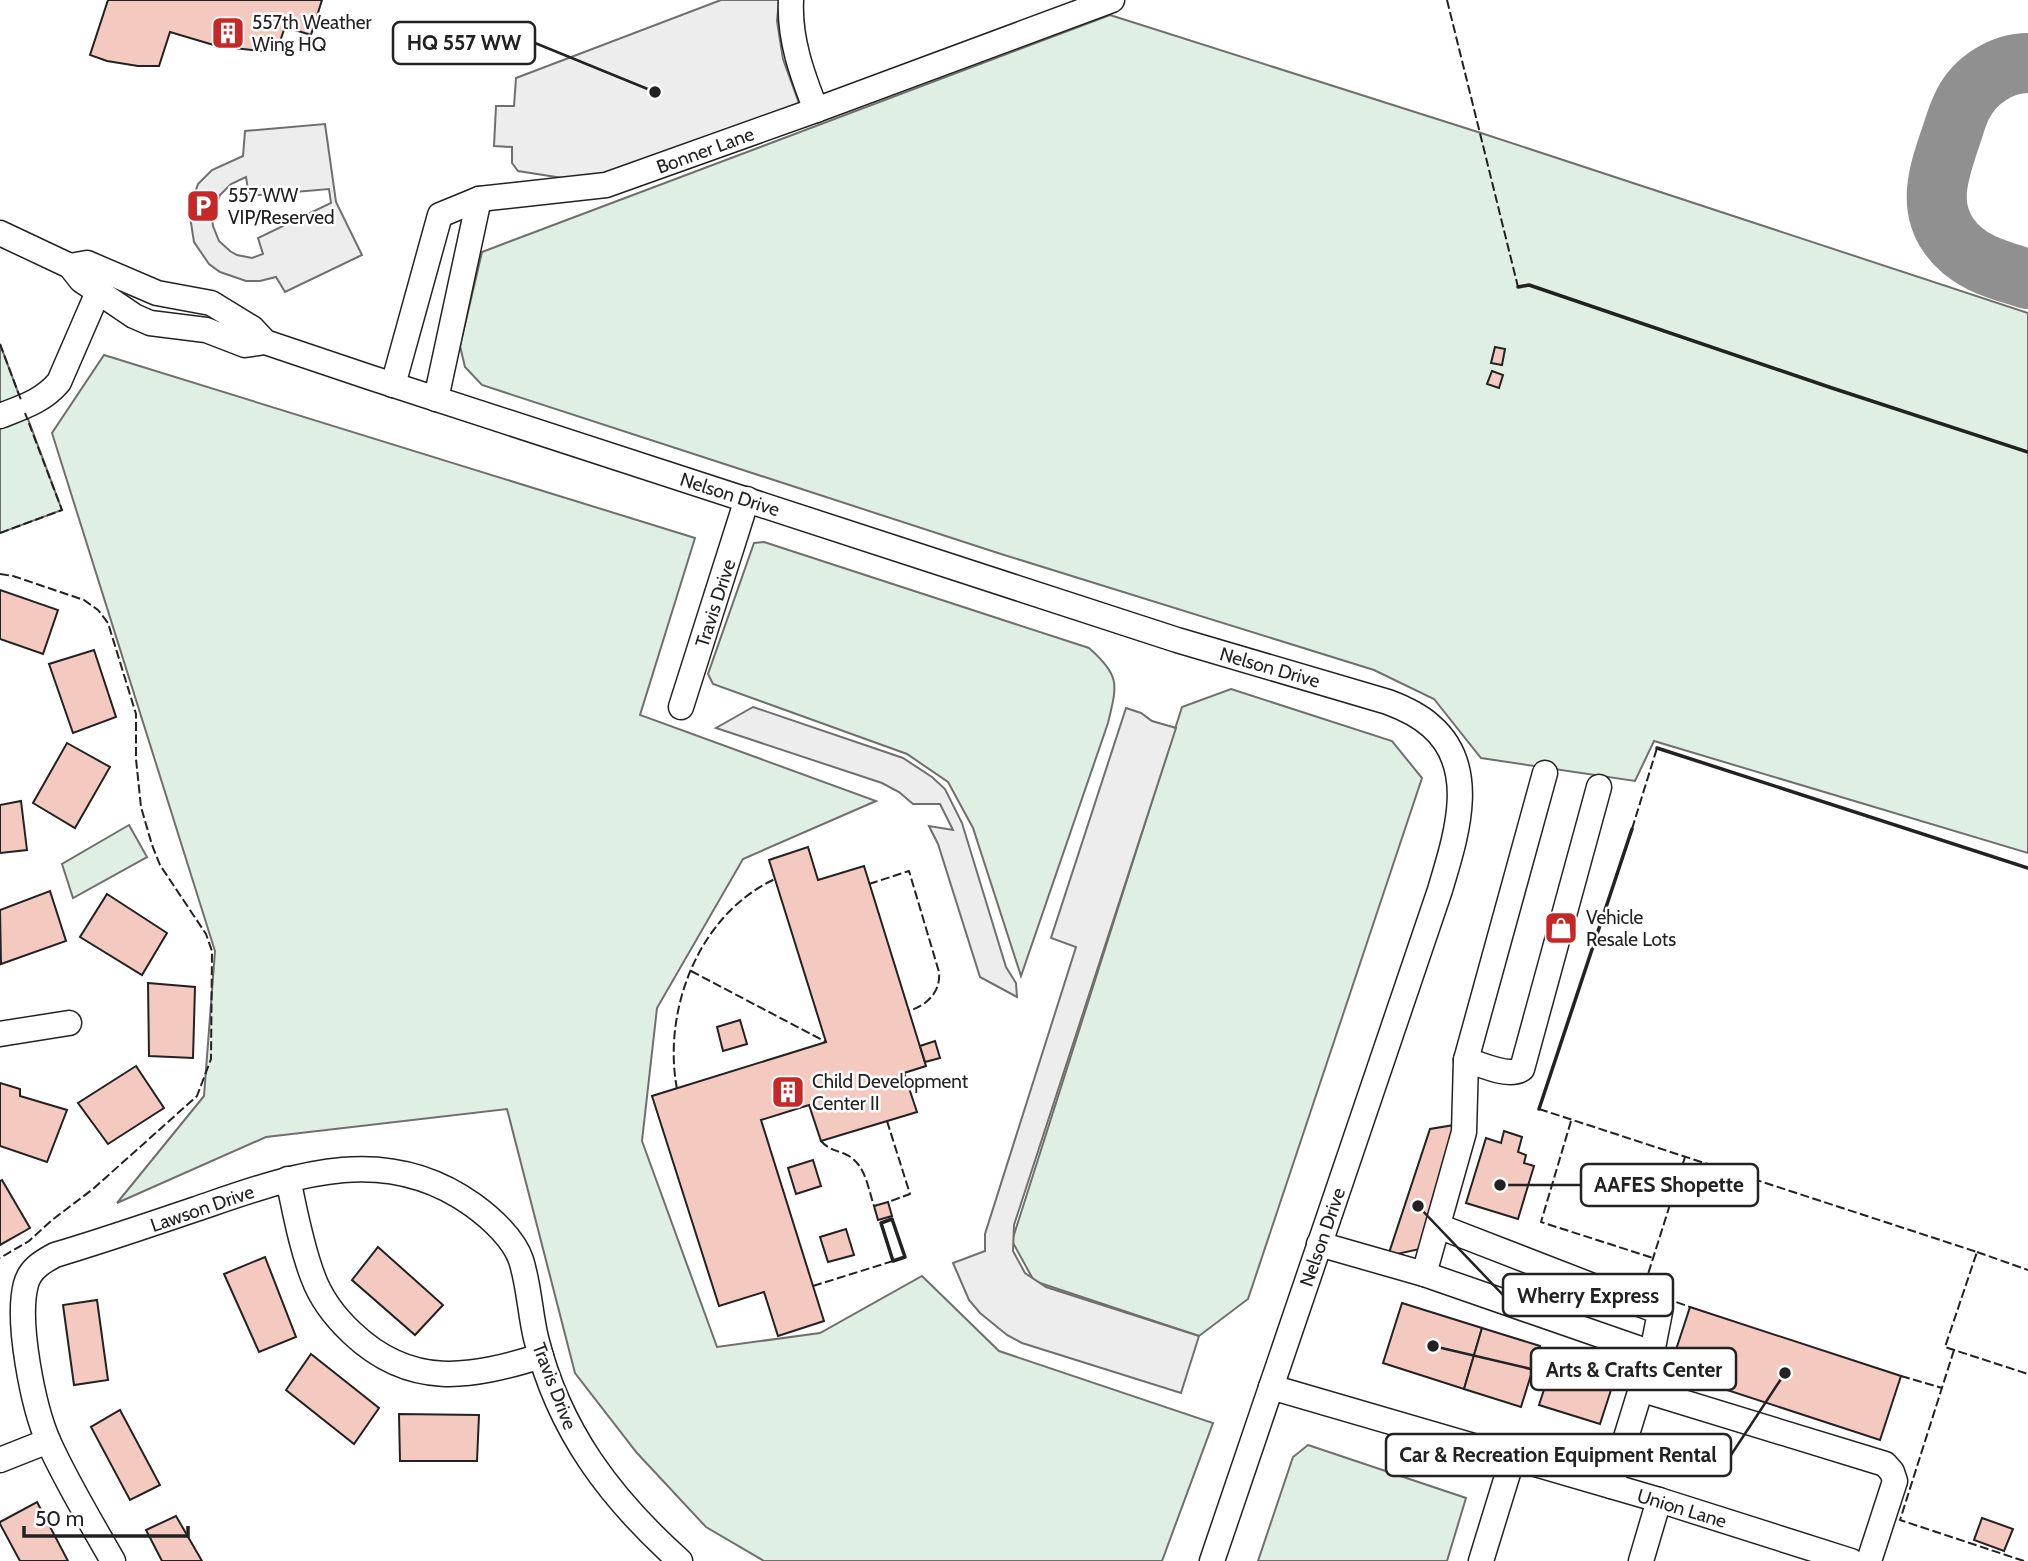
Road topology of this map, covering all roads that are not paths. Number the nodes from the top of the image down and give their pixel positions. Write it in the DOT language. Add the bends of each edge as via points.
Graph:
graph roads {
  1 [pos="791,0"];
  2 [pos="1112,0"];
  3 [pos="816,110"];
  4 [pos="479,199"];
  5 [pos="0,233"];
  6 [pos="70,265"];
  7 [pos="98,292"];
  8 [pos="265,342"];
  9 [pos="393,385"];
  10 [pos="436,399"];
  11 [pos="0,415"];
  12 [pos="747,499"];
  13 [pos="681,707"];
  14 [pos="1545,773"];
  15 [pos="1599,787"];
  16 [pos="69,1023"];
  17 [pos="0,1034"];
  18 [pos="1466,1060"];
  19 [pos="288,1179"];
  20 [pos="1438,1226"];
  21 [pos="1319,1244"];
  22 [pos="521,1258"];
  23 [pos="1424,1274"];
  24 [pos="1652,1353"];
  25 [pos="541,1356"];
  26 [pos="1271,1387"];
  27 [pos="1640,1389"];
  28 [pos="48,1441"];
  29 [pos="1513,1457"];
  30 [pos="0,1460"];
  31 [pos="1611,1486"];
  32 [pos="1659,1500"];
  33 [pos="113,1561"];
  34 [pos="680,1561"];
  35 [pos="1212,1561"];
  36 [pos="1481,1561"];
  37 [pos="1641,1561"];
  38 [pos="1851,1561"];
  39 [pos="1869,1561"];
  1 -- 3 [label="street" via="790,25"];
  2 -- 3 [label="street, Bonner Lane"];
  3 -- 4 [label="street, Bonner Lane" via="606,185"];
  4 -- 9 [label="street, Bonner Lane" via="440,215"];
  4 -- 10 [label="street"];
  5 -- 6 [label="street, Nelson Drive"];
  6 -- 7 [label="street, Nelson Drive"];
  6 -- 8 [label="street, Nelson Drive" via="87,263 157,293 211,303 252,328"];
  7 -- 8 [label="street, Nelson Drive" via="150,323 206,330 245,345"];
  7 -- 11 [label="street" via="59,382 37,401"];
  8 -- 9 [label="street, Nelson Drive"];
  9 -- 10 [label="street, Nelson Drive"];
  10 -- 12 [label="street, Nelson Drive"];
  12 -- 13 [label="street, Travis Drive"];
  12 -- 21 [label="street, Nelson Drive" via="1177,640 1388,702 1412,712 1447,743 1460,789 1455,837"];
  14 -- 18 [label="street"];
  15 -- 18 [label="street" via="1522,1069 1508,1072"];
  16 -- 17 [label="street"];
  18 -- 20 [label="street" via="1464,1132"];
  19 -- 22 [label="street, Lawson Drive" via="328,1170 402,1171 453,1191 483,1212"];
  19 -- 25 [label="street" via="306,1258 323,1300 375,1353 412,1369 449,1375 486,1371"];
  19 -- 28 [label="street, Lawson Drive" via="38,1264 26,1283 23,1319 32,1390"];
  20 -- 23 [label="street"];
  20 -- 24 [label="street" via="1657,1309 1661,1317"];
  21 -- 23 [label="street"];
  21 -- 26 [label="street, Nelson Drive"];
  22 -- 25 [label="street, Travis Drive"];
  23 -- 24 [label="street"];
  24 -- 27 [label="street"];
  25 -- 34 [label="street, Travis Drive" via="561,1413 584,1453 632,1514"];
  26 -- 29 [label="street, Union Lane"];
  26 -- 35 [label="street, Nelson Drive"];
  27 -- 31 [label="street"];
  27 -- 39 [label="street" via="1885,1464 1895,1481"];
  28 -- 30 [label="street"];
  28 -- 33 [label="street, Lawson Drive"];
  29 -- 31 [label="street, Union Lane"];
  29 -- 36 [label="street"];
  31 -- 32 [label="street, Union Lane"];
  32 -- 37 [label="street"];
  32 -- 38 [label="street, Union Lane"];
}
